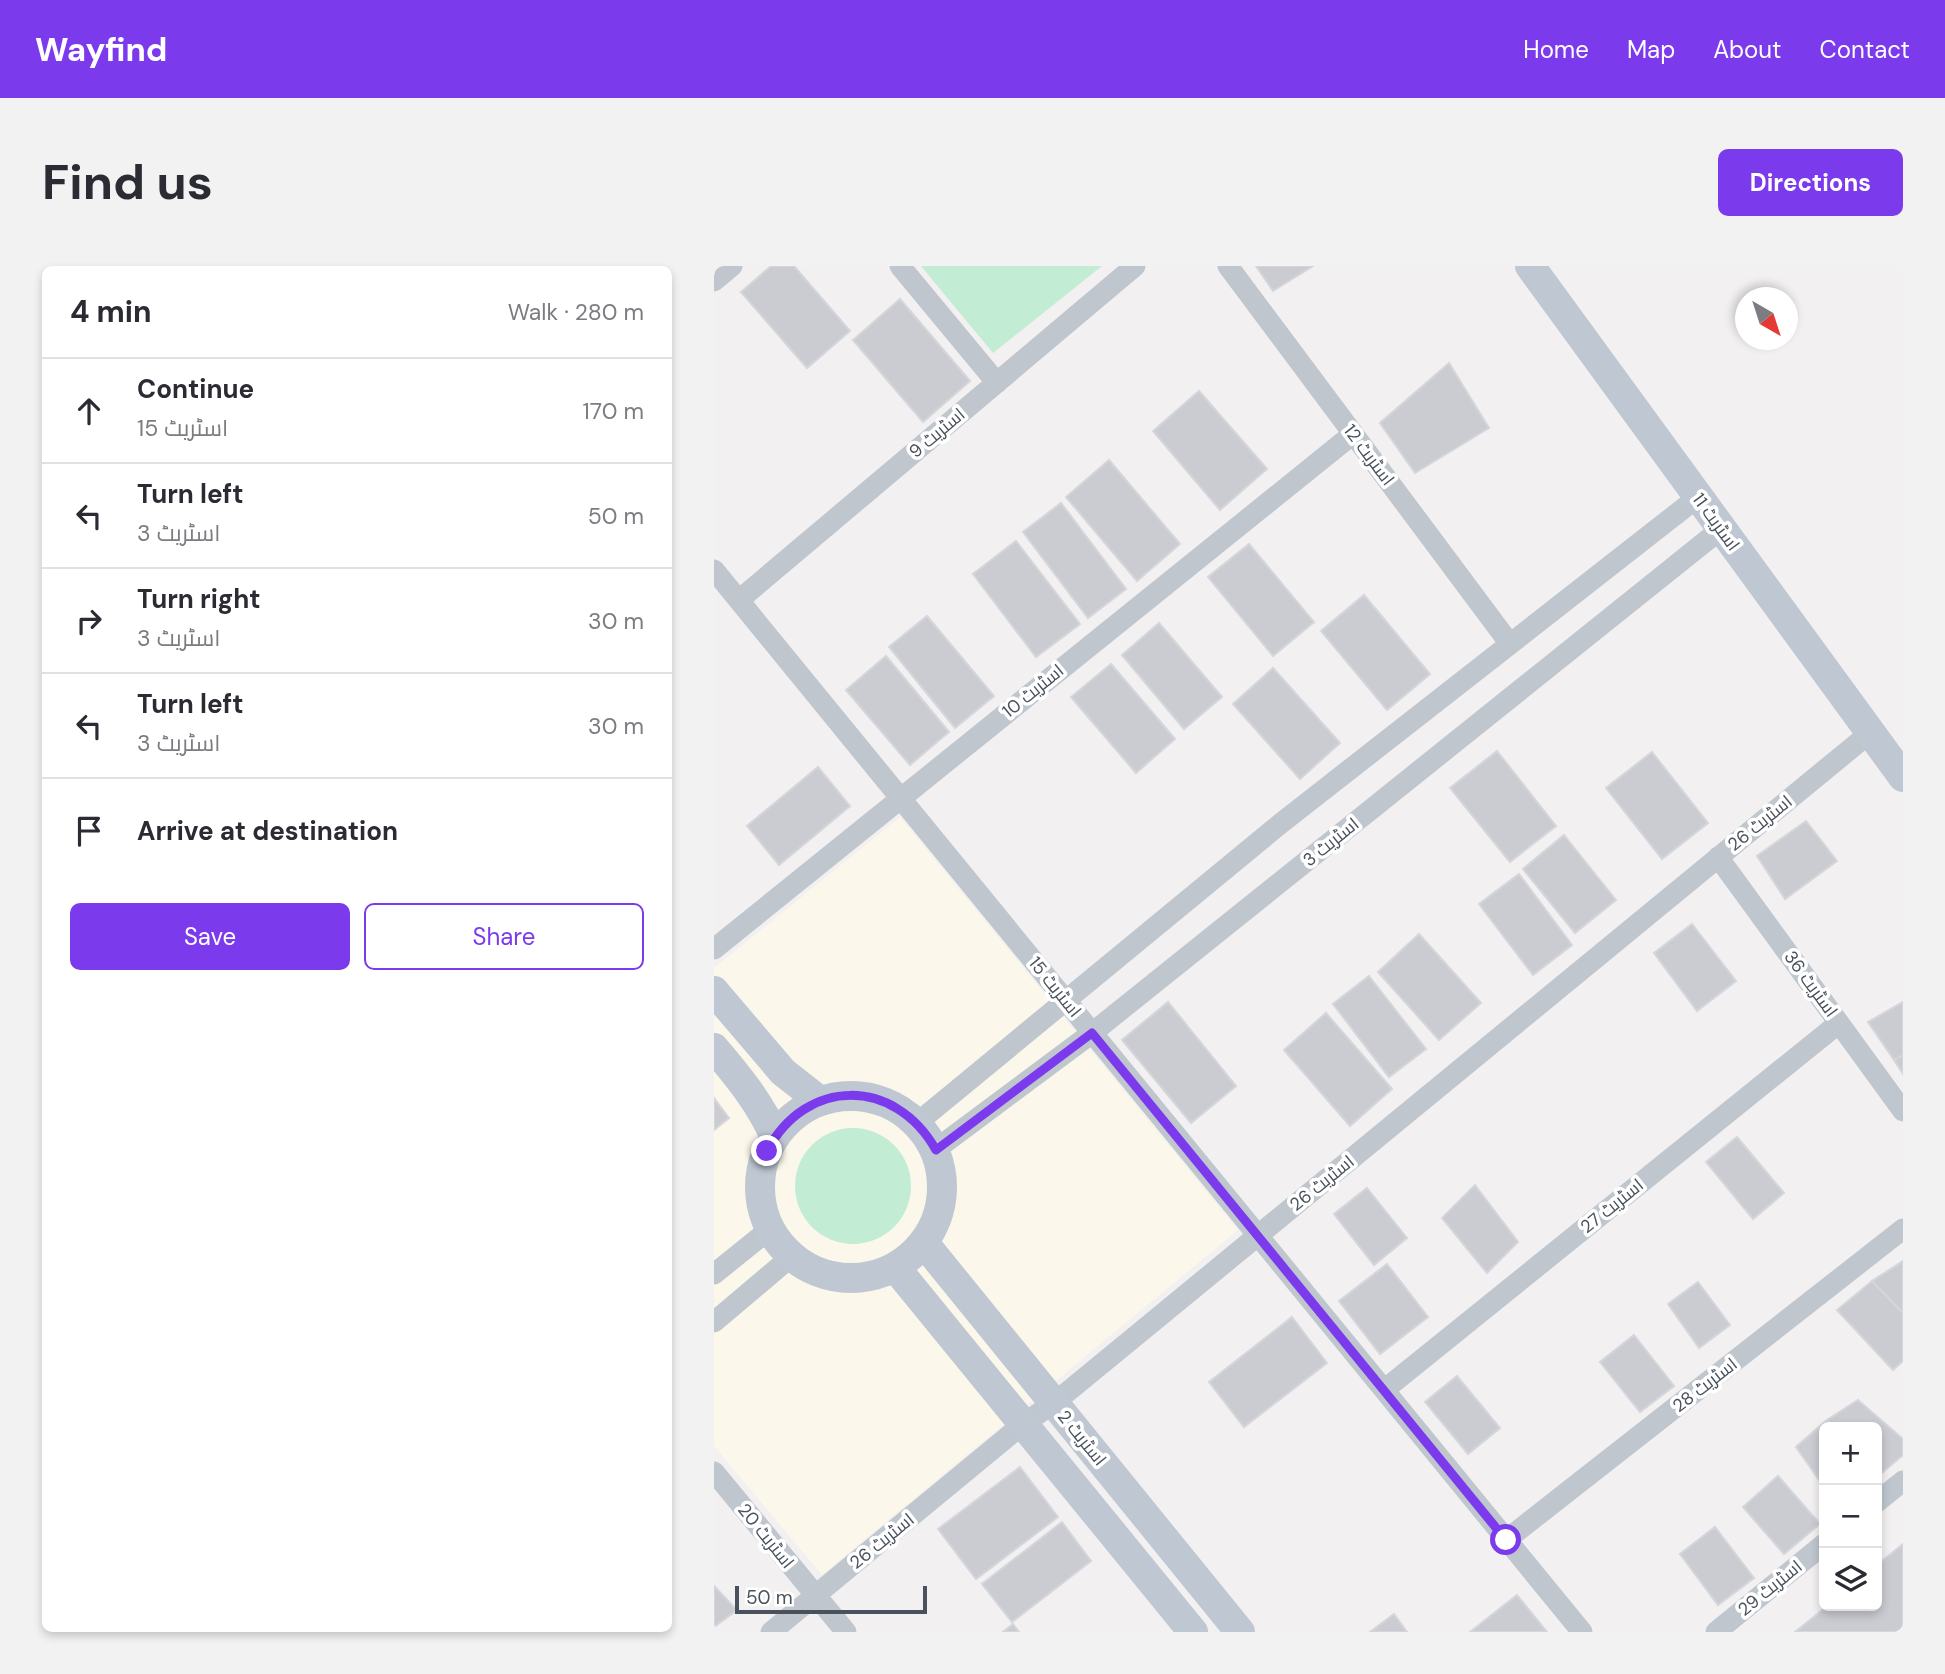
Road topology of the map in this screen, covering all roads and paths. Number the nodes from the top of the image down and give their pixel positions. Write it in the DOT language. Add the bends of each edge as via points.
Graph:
graph roads {
  1 [pos="732,266"];
  2 [pos="900,266"];
  3 [pos="1135,266"];
  4 [pos="1228,266"];
  5 [pos="1531,266"];
  6 [pos="714,281"];
  7 [pos="997,383"];
  8 [pos="1353,434"];
  9 [pos="1699,497"];
  10 [pos="1721,529"];
  11 [pos="714,570"];
  12 [pos="739,600"];
  13 [pos="1510,644"];
  14 [pos="1871,732"];
  15 [pos="1903,777"];
  16 [pos="901,798"];
  17 [pos="1718,857"];
  18 [pos="714,949"];
  19 [pos="714,991"];
  20 [pos="1066,1001"];
  21 [pos="1839,1023"];
  22 [pos="1092,1033"];
  23 [pos="714,1048"];
  24 [pos="820,1101"];
  25 [pos="1903,1111"];
  26 [pos="917,1123"];
  27 [pos="775,1137"];
  28 [pos="936,1150"];
  29 [pos="770,1230"];
  30 [pos="1903,1230"];
  31 [pos="1258,1236"];
  32 [pos="924,1243"];
  33 [pos="792,1256"];
  34 [pos="895,1267"];
  35 [pos="714,1274"];
  36 [pos="714,1322"];
  37 [pos="1384,1390"];
  38 [pos="1054,1403"];
  39 [pos="1023,1424"];
  40 [pos="714,1472"];
  41 [pos="1903,1481"];
  42 [pos="1882,1498"];
  43 [pos="1506,1540"];
  44 [pos="1819,1548"];
  45 [pos="816,1595"];
  46 [pos="771,1632"];
  47 [pos="846,1632"];
  48 [pos="1193,1632"];
  49 [pos="1240,1632"];
  50 [pos="1581,1632"];
  51 [pos="1716,1632"];
  1 -- 6 [label="street"];
  2 -- 7 [label="street"];
  3 -- 7 [label="street, اسٹریٹ 9"];
  4 -- 8 [label="street, اسٹریٹ 12"];
  5 -- 9 [label="main road, اسٹریٹ 11"];
  7 -- 12 [label="street, اسٹریٹ 9"];
  8 -- 13 [label="street, اسٹریٹ 12"];
  8 -- 16 [label="street, اسٹریٹ 10"];
  9 -- 10 [label="main road, اسٹریٹ 11"];
  9 -- 13 [label="street"];
  10 -- 14 [label="main road, اسٹریٹ 11"];
  10 -- 22 [label="street, اسٹریٹ 3"];
  11 -- 12 [label="street, اسٹریٹ 15"];
  12 -- 16 [label="street, اسٹریٹ 15"];
  13 -- 20 [label="street" via="1280,824"];
  14 -- 15 [label="main road, اسٹریٹ 11"];
  14 -- 17 [label="street, اسٹریٹ 26"];
  16 -- 18 [label="street, اسٹریٹ 10"];
  16 -- 20 [label="street, اسٹریٹ 15"];
  17 -- 21 [label="street, اسٹریٹ 36"];
  17 -- 31 [label="street, اسٹریٹ 26"];
  19 -- 24 [label="main road" via="783,1072"];
  20 -- 22 [label="street, اسٹریٹ 15"];
  20 -- 26 [label="street"];
  21 -- 25 [label="street, اسٹریٹ 36"];
  21 -- 37 [label="street, اسٹریٹ 27"];
  22 -- 28 [label="street, اسٹریٹ 3"];
  22 -- 31 [label="street, اسٹریٹ 15"];
  23 -- 27 [label="main road" via="765,1113"];
  24 -- 26 [label="main road" via="872,1097 897,1107"];
  24 -- 27 [label="main road" via="795,1115"];
  26 -- 28 [label="main road"];
  27 -- 29 [label="main road" via="760,1183"];
  28 -- 32 [label="main road" via="943,1191 937,1218"];
  29 -- 33 [label="main road"];
  29 -- 35 [label="street"];
  30 -- 43 [label="street, اسٹریٹ 28"];
  31 -- 37 [label="street, اسٹریٹ 15"];
  31 -- 38 [label="street, اسٹریٹ 26"];
  32 -- 34 [label="main road"];
  32 -- 38 [label="main road, اسٹریٹ 2"];
  33 -- 34 [label="main road" via="818,1272 849,1278"];
  33 -- 36 [label="street"];
  34 -- 39 [label="main road, اسٹریٹ 2"];
  37 -- 43 [label="street, اسٹریٹ 15"];
  38 -- 39 [label="street, اسٹریٹ 26"];
  38 -- 49 [label="main road, اسٹریٹ 2"];
  39 -- 45 [label="street, اسٹریٹ 26"];
  39 -- 48 [label="main road, اسٹریٹ 2"];
  40 -- 45 [label="street, اسٹریٹ 20"];
  41 -- 42 [label="street"];
  43 -- 50 [label="street, اسٹریٹ 15"];
  44 -- 51 [label="street, اسٹریٹ 29"];
  45 -- 46 [label="street, اسٹریٹ 26"];
  45 -- 47 [label="street, اسٹریٹ 20"];
}
